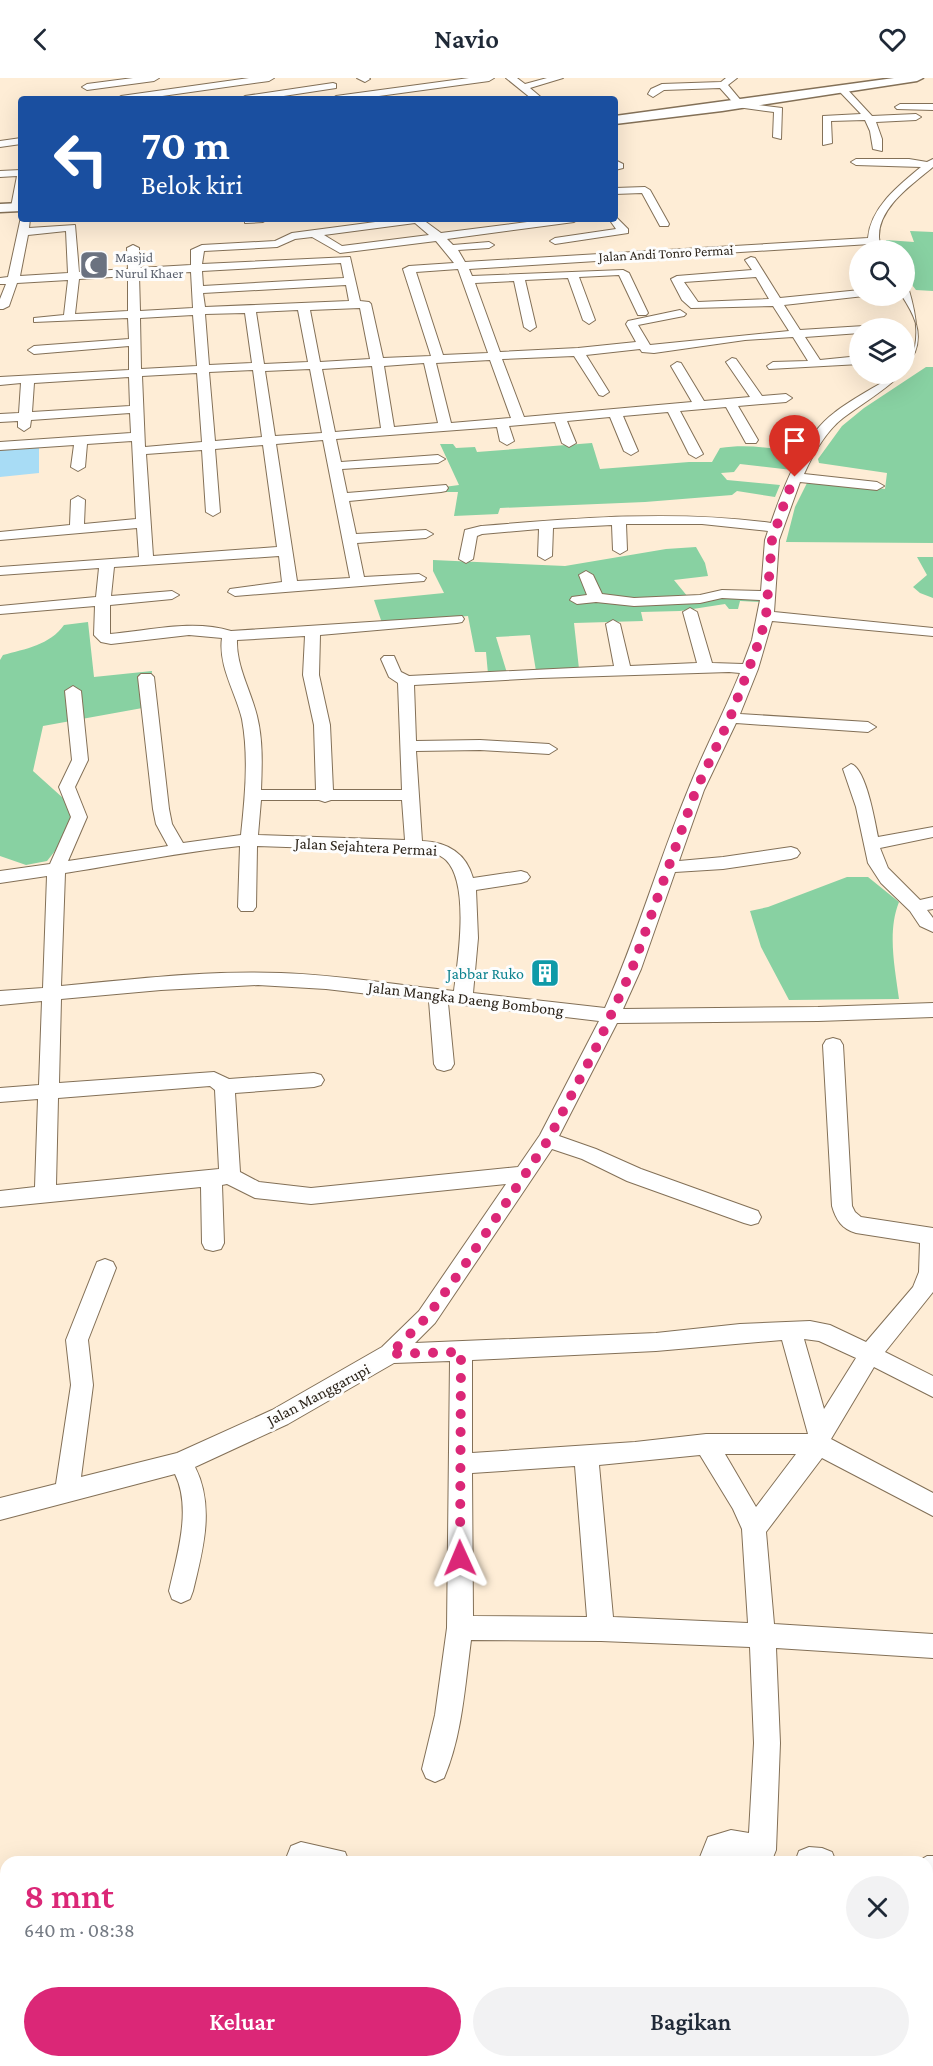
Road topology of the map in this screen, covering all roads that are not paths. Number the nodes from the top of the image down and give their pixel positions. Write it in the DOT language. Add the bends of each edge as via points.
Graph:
graph roads {
  1 [pos="154,78"];
  2 [pos="489,78"];
  3 [pos="511,78"];
  4 [pos="558,78"];
  5 [pos="732,78"];
  6 [pos="262,79"];
  7 [pos="911,79"];
  8 [pos="84,83"];
  9 [pos="723,85"];
  10 [pos="524,87"];
  11 [pos="843,90"];
  12 [pos="653,94"];
  13 [pos="145,96"];
  14 [pos="261,96"];
  15 [pos="275,96"];
  16 [pos="352,96"];
  17 [pos="534,96"];
  18 [pos="740,105"];
  19 [pos="895,107"];
  20 [pos="933,107"];
  21 [pos="916,117"];
  22 [pos="869,118"];
  23 [pos="618,120"];
  24 [pos="778,137"];
  25 [pos="18,141"];
  26 [pos="827,143"];
  27 [pos="0,144"];
  28 [pos="878,149"];
  29 [pos="856,162"];
  30 [pos="926,163"];
  31 [pos="18,172"];
  32 [pos="0,174"];
  33 [pos="618,191"];
  34 [pos="18,207"];
  35 [pos="0,208"];
  36 [pos="25,222"];
  37 [pos="397,222"];
  38 [pos="422,222"];
  39 [pos="552,222"];
  40 [pos="616,222"];
  41 [pos="663,224"];
  42 [pos="25,232"];
  43 [pos="315,234"];
  44 [pos="439,237"];
  45 [pos="875,240"];
  46 [pos="555,241"];
  47 [pos="489,245"];
  48 [pos="849,247"];
  49 [pos="133,248"];
  50 [pos="454,254"];
  51 [pos="343,255"];
  52 [pos="751,260"];
  53 [pos="670,266"];
  54 [pos="196,268"];
  55 [pos="133,272"];
  56 [pos="759,273"];
  57 [pos="572,274"];
  58 [pos="74,275"];
  59 [pos="519,277"];
  60 [pos="677,279"];
  61 [pos="0,280"];
  62 [pos="14,280"];
  63 [pos="468,280"];
  64 [pos="351,281"];
  65 [pos="197,290"];
  66 [pos="849,294"];
  67 [pos="915,300"];
  68 [pos="777,302"];
  69 [pos="355,303"];
  70 [pos="3,306"];
  71 [pos="303,306"];
  72 [pos="913,306"];
  73 [pos="933,308"];
  74 [pos="250,309"];
  75 [pos="199,311"];
  76 [pos="642,312"];
  77 [pos="680,314"];
  78 [pos="135,315"];
  79 [pos="69,319"];
  80 [pos="38,320"];
  81 [pos="589,320"];
  82 [pos="529,323"];
  83 [pos="849,330"];
  84 [pos="796,333"];
  85 [pos="135,342"];
  86 [pos="644,345"];
  87 [pos="34,350"];
  88 [pos="578,352"];
  89 [pos="495,356"];
  90 [pos="434,359"];
  91 [pos="849,361"];
  92 [pos="375,362"];
  93 [pos="732,362"];
  94 [pos="816,363"];
  95 [pos="315,366"];
  96 [pos="677,366"];
  97 [pos="772,366"];
  98 [pos="261,368"];
  99 [pos="204,371"];
  100 [pos="136,375"];
  101 [pos="27,381"];
  102 [pos="0,383"];
  103 [pos="603,392"];
  104 [pos="786,399"];
  105 [pos="758,400"];
  106 [pos="730,403"];
  107 [pos="700,405"];
  108 [pos="672,408"];
  109 [pos="136,409"];
  110 [pos="615,413"];
  111 [pos="25,416"];
  112 [pos="0,418"];
  113 [pos="560,418"];
  114 [pos="519,421"];
  115 [pos="502,423"];
  116 [pos="446,428"];
  117 [pos="387,432"];
  118 [pos="137,437"];
  119 [pos="327,437"];
  120 [pos="751,440"];
  121 [pos="81,441"];
  122 [pos="507,441"];
  123 [pos="269,442"];
  124 [pos="569,443"];
  125 [pos="23,445"];
  126 [pos="0,446"];
  127 [pos="208,447"];
  128 [pos="139,451"];
  129 [pos="631,451"];
  130 [pos="696,454"];
  131 [pos="438,459"];
  132 [pos="334,466"];
  133 [pos="78,467"];
  134 [pos="795,477"];
  135 [pos="877,486"];
  136 [pos="441,488"];
  137 [pos="341,498"];
  138 [pos="78,500"];
  139 [pos="213,512"];
  140 [pos="619,520"];
  141 [pos="142,524"];
  142 [pos="546,525"];
  143 [pos="775,528"];
  144 [pos="77,529"];
  145 [pos="426,534"];
  146 [pos="0,536"];
  147 [pos="351,539"];
  148 [pos="620,550"];
  149 [pos="285,551"];
  150 [pos="545,556"];
  151 [pos="466,559"];
  152 [pos="146,561"];
  153 [pos="107,563"];
  154 [pos="0,571"];
  155 [pos="586,575"];
  156 [pos="419,578"];
  157 [pos="358,582"];
  158 [pos="290,586"];
  159 [pos="235,592"];
  160 [pos="172,595"];
  161 [pos="767,596"];
  162 [pos="596,598"];
  163 [pos="577,600"];
  164 [pos="103,601"];
  165 [pos="0,610"];
  166 [pos="690,612"];
  167 [pos="766,616"];
  168 [pos="457,619"];
  169 [pos="613,624"];
  170 [pos="313,631"];
  171 [pos="933,632"];
  172 [pos="230,636"];
  173 [pos="389,659"];
  174 [pos="706,667"];
  175 [pos="750,669"];
  176 [pos="623,670"];
  177 [pos="146,677"];
  178 [pos="406,681"];
  179 [pos="73,691"];
  180 [pos="730,718"];
  181 [pos="868,727"];
  182 [pos="407,746"];
  183 [pos="549,748"];
  184 [pos="851,769"];
  185 [pos="253,795"];
  186 [pos="409,795"];
  187 [pos="325,796"];
  188 [pos="933,832"];
  189 [pos="249,840"];
  190 [pos="871,844"];
  191 [pos="414,846"];
  192 [pos="178,849"];
  193 [pos="791,853"];
  194 [pos="669,867"];
  195 [pos="56,869"];
  196 [pos="0,877"];
  197 [pos="521,877"];
  198 [pos="466,885"];
  199 [pos="924,905"];
  200 [pos="247,907"];
  201 [pos="933,926"];
  202 [pos="51,994"];
  203 [pos="438,996"];
  204 [pos="0,998"];
  205 [pos="463,998"];
  206 [pos="933,1010"];
  207 [pos="611,1016"];
  208 [pos="833,1045"];
  209 [pos="444,1064"];
  210 [pos="314,1080"];
  211 [pos="225,1088"];
  212 [pos="50,1090"];
  213 [pos="0,1095"];
  214 [pos="548,1140"];
  215 [pos="526,1174"];
  216 [pos="221,1178"];
  217 [pos="45,1194"];
  218 [pos="0,1199"];
  219 [pos="752,1217"];
  220 [pos="932,1236"];
  221 [pos="213,1243"];
  222 [pos="105,1268"];
  223 [pos="790,1331"];
  224 [pos="461,1352"];
  225 [pos="390,1354"];
  226 [pos="870,1354"];
  227 [pos="933,1388"];
  228 [pos="819,1440"];
  229 [pos="706,1444"];
  230 [pos="586,1455"];
  231 [pos="181,1462"];
  232 [pos="459,1464"];
  233 [pos="68,1492"];
  234 [pos="933,1505"];
  235 [pos="0,1509"];
  236 [pos="754,1529"];
  237 [pos="181,1591"];
  238 [pos="460,1628"];
  239 [pos="601,1629"];
  240 [pos="762,1635"];
  241 [pos="933,1646"];
  242 [pos="435,1768"];
  243 [pos="712,1856"];
  1 -- 8 [label="street"];
  2 -- 16 [label="street"];
  3 -- 10 [label="street"];
  4 -- 10 [label="street"];
  5 -- 9 [label="street"];
  6 -- 13 [label="street"];
  6 -- 14 [label="street"];
  7 -- 11 [label="street"];
  9 -- 12 [label="street" via="662,87"];
  9 -- 18 [label="street"];
  10 -- 17 [label="street"];
  11 -- 18 [label="street"];
  11 -- 22 [label="street"];
  15 -- 16 [label="street" via="337,87"];
  18 -- 23 [label="street"];
  18 -- 24 [label="street" via="779,110"];
  19 -- 20 [label="street"];
  21 -- 22 [label="street"];
  22 -- 26 [label="street" via="826,118"];
  22 -- 28 [label="street" via="878,134"];
  25 -- 27 [label="street"];
  29 -- 30 [label="street"];
  30 -- 45 [label="street" via="885,208 875,227"];
  31 -- 32 [label="street"];
  33 -- 41 [label="street, Jalan Andi Tonro Permai" via="645,190"];
  34 -- 35 [label="street"];
  36 -- 42 [label="street"];
  37 -- 43 [label="street"];
  38 -- 44 [label="street"];
  39 -- 44 [label="street"];
  40 -- 46 [label="street, Jalan Andi Tonro Permai" via="624,231"];
  42 -- 58 [label="street" via="70,227"];
  42 -- 62 [label="street"];
  43 -- 51 [label="street"];
  43 -- 54 [label="street" via="290,236 277,244 198,249"];
  44 -- 50 [label="street"];
  44 -- 51 [label="street"];
  47 -- 50 [label="street"];
  48 -- 50 [label="street, Jalan Andi Tonro Permai"];
  49 -- 55 [label="street"];
  50 -- 63 [label="street"];
  50 -- 90 [label="street, Jalan Andi Tonro Permai" via="408,264"];
  51 -- 54 [label="street"];
  51 -- 64 [label="street"];
  52 -- 56 [label="street"];
  53 -- 60 [label="street"];
  54 -- 55 [label="street"];
  54 -- 65 [label="street"];
  55 -- 58 [label="street"];
  55 -- 78 [label="street"];
  56 -- 60 [label="street"];
  56 -- 68 [label="street"];
  57 -- 59 [label="street, Jalan Andi Tonro Permai"];
  57 -- 76 [label="street, Jalan Andi Tonro Permai" via="623,273"];
  57 -- 81 [label="street"];
  58 -- 62 [label="street"];
  58 -- 79 [label="street"];
  59 -- 63 [label="street, Jalan Andi Tonro Permai"];
  59 -- 82 [label="street"];
  60 -- 68 [label="street" via="695,306"];
  61 -- 62 [label="street"];
  62 -- 70 [label="street"];
  63 -- 89 [label="street"];
  64 -- 65 [label="street"];
  64 -- 69 [label="street"];
  65 -- 75 [label="street"];
  66 -- 68 [label="street"];
  67 -- 73 [label="street"];
  68 -- 84 [label="street"];
  69 -- 71 [label="street"];
  69 -- 92 [label="street" via="366,305"];
  71 -- 74 [label="street"];
  71 -- 95 [label="street"];
  72 -- 134 [label="street, Jalan Manggarupi" via="924,328 924,344 916,363 826,427"];
  74 -- 75 [label="street"];
  74 -- 98 [label="street"];
  75 -- 78 [label="street"];
  75 -- 99 [label="street"];
  77 -- 86 [label="street" via="634,322"];
  78 -- 79 [label="street"];
  78 -- 85 [label="street"];
  79 -- 80 [label="street"];
  83 -- 84 [label="street"];
  84 -- 86 [label="street" via="654,349"];
  84 -- 94 [label="street"];
  85 -- 87 [label="street"];
  85 -- 100 [label="street"];
  86 -- 88 [label="street"];
  88 -- 89 [label="street"];
  88 -- 103 [label="street"];
  89 -- 90 [label="street"];
  89 -- 114 [label="street"];
  90 -- 92 [label="street"];
  90 -- 116 [label="street, Jalan Andi Tonro Permai"];
  91 -- 94 [label="street"];
  92 -- 95 [label="street"];
  92 -- 117 [label="street"];
  93 -- 105 [label="street"];
  94 -- 97 [label="street"];
  95 -- 98 [label="street"];
  95 -- 119 [label="street"];
  96 -- 107 [label="street"];
  98 -- 99 [label="street"];
  98 -- 123 [label="street"];
  99 -- 100 [label="street"];
  99 -- 127 [label="street"];
  100 -- 101 [label="street"];
  100 -- 109 [label="street"];
  101 -- 102 [label="street"];
  101 -- 111 [label="street"];
  104 -- 105 [label="street"];
  105 -- 106 [label="street"];
  106 -- 107 [label="street"];
  106 -- 120 [label="street"];
  107 -- 108 [label="street"];
  108 -- 110 [label="street"];
  108 -- 130 [label="street"];
  109 -- 111 [label="street"];
  109 -- 118 [label="street"];
  110 -- 113 [label="street"];
  110 -- 129 [label="street"];
  111 -- 112 [label="street"];
  111 -- 125 [label="street"];
  113 -- 114 [label="street"];
  113 -- 124 [label="street"];
  114 -- 115 [label="street"];
  115 -- 116 [label="street"];
  115 -- 122 [label="street"];
  116 -- 117 [label="street"];
  117 -- 119 [label="street"];
  118 -- 121 [label="street"];
  118 -- 128 [label="street"];
  119 -- 123 [label="street"];
  119 -- 132 [label="street"];
  121 -- 125 [label="street"];
  121 -- 133 [label="street"];
  123 -- 127 [label="street"];
  123 -- 149 [label="street"];
  125 -- 126 [label="street"];
  127 -- 128 [label="street"];
  127 -- 139 [label="street"];
  128 -- 141 [label="street"];
  131 -- 132 [label="street"];
  132 -- 137 [label="street"];
  134 -- 135 [label="street"];
  134 -- 143 [label="street, Jalan Manggarupi"];
  136 -- 137 [label="street"];
  137 -- 147 [label="street"];
  138 -- 144 [label="street"];
  140 -- 142 [label="street"];
  140 -- 143 [label="street" via="716,521"];
  140 -- 148 [label="street"];
  141 -- 144 [label="street"];
  141 -- 152 [label="street"];
  142 -- 150 [label="street"];
  142 -- 151 [label="street" via="470,533"];
  143 -- 161 [label="street, Jalan Manggarupi"];
  144 -- 146 [label="street"];
  145 -- 147 [label="street"];
  147 -- 157 [label="street"];
  149 -- 152 [label="street"];
  149 -- 158 [label="street"];
  152 -- 153 [label="street"];
  153 -- 154 [label="street"];
  153 -- 164 [label="street"];
  155 -- 162 [label="street"];
  156 -- 157 [label="street"];
  157 -- 158 [label="street"];
  158 -- 159 [label="street"];
  160 -- 164 [label="street"];
  161 -- 162 [label="street" via="722,594 634,602"];
  161 -- 167 [label="street, Jalan Manggarupi"];
  162 -- 163 [label="street"];
  164 -- 165 [label="street"];
  164 -- 172 [label="street" via="102,635 106,639 203,631"];
  166 -- 174 [label="street"];
  167 -- 171 [label="street"];
  167 -- 175 [label="street, Jalan Manggarupi"];
  168 -- 170 [label="street"];
  169 -- 176 [label="street"];
  170 -- 172 [label="street"];
  170 -- 187 [label="street" via="311,675 322,725"];
  172 -- 185 [label="street" via="232,658 250,719"];
  173 -- 178 [label="street" via="394,674"];
  174 -- 175 [label="street"];
  174 -- 176 [label="street"];
  175 -- 180 [label="street, Jalan Manggarupi"];
  176 -- 178 [label="street"];
  177 -- 192 [label="street" via="161,809 164,824"];
  178 -- 182 [label="street"];
  179 -- 195 [label="street" via="80,753 79,766 67,787 79,817"];
  180 -- 181 [label="street"];
  180 -- 194 [label="street, Jalan Manggarupi" via="696,790"];
  182 -- 183 [label="street"];
  182 -- 186 [label="street"];
  184 -- 190 [label="street"];
  185 -- 187 [label="street"];
  185 -- 189 [label="street"];
  186 -- 187 [label="street"];
  186 -- 191 [label="street"];
  188 -- 190 [label="street"];
  189 -- 191 [label="street, Jalan Sejahtera Permai"];
  189 -- 192 [label="street, Jalan Sejahtera Permai"];
  189 -- 200 [label="street"];
  190 -- 199 [label="street" via="878,867"];
  191 -- 198 [label="street, Jalan Sejahtera Permai" via="447,850 458,862"];
  192 -- 195 [label="street, Jalan Sejahtera Permai"];
  193 -- 194 [label="street"];
  194 -- 207 [label="street, Jalan Manggarupi"];
  195 -- 196 [label="street, Jalan Sejahtera Permai"];
  195 -- 202 [label="street"];
  197 -- 198 [label="street"];
  198 -- 205 [label="street, Jalan Sejahtera Permai" via="469,923"];
  199 -- 201 [label="street" via="926,922"];
  202 -- 203 [label="street, Jalan Mangka Daeng Bombong" via="259,979 312,980"];
  202 -- 204 [label="street, Jalan Mangka Daeng Bombong"];
  202 -- 212 [label="street"];
  203 -- 205 [label="street, Jalan Mangka Daeng Bombong"];
  203 -- 209 [label="street"];
  205 -- 207 [label="street, Jalan Mangka Daeng Bombong"];
  206 -- 207 [label="street, Jalan Mangka Daeng Bombong"];
  207 -- 214 [label="street, Jalan Manggarupi"];
  208 -- 220 [label="street" via="842,1206 846,1217 856,1225"];
  210 -- 211 [label="street"];
  211 -- 212 [label="street" via="214,1079"];
  211 -- 216 [label="street"];
  212 -- 213 [label="street"];
  212 -- 217 [label="street"];
  214 -- 215 [label="street, Jalan Manggarupi"];
  214 -- 219 [label="street"];
  215 -- 216 [label="street" via="311,1196 255,1190"];
  215 -- 225 [label="street, Jalan Manggarupi" via="427,1317"];
  216 -- 217 [label="street"];
  216 -- 221 [label="street"];
  217 -- 218 [label="street"];
  220 -- 226 [label="street" via="930,1272 922,1292"];
  222 -- 233 [label="street" via="77,1340 82,1385"];
  223 -- 224 [label="street"];
  223 -- 226 [label="street" via="822,1332"];
  223 -- 228 [label="street"];
  224 -- 225 [label="street"];
  224 -- 232 [label="street"];
  225 -- 231 [label="street, Jalan Manggarupi" via="280,1417"];
  226 -- 227 [label="street"];
  226 -- 228 [label="street"];
  228 -- 229 [label="street"];
  228 -- 234 [label="street"];
  228 -- 236 [label="street"];
  229 -- 230 [label="street"];
  229 -- 236 [label="street"];
  230 -- 232 [label="street"];
  230 -- 239 [label="street"];
  231 -- 233 [label="street, Jalan Manggarupi"];
  231 -- 237 [label="street" via="191,1485 194,1506"];
  232 -- 238 [label="street"];
  233 -- 235 [label="street, Jalan Manggarupi"];
  236 -- 240 [label="street"];
  238 -- 239 [label="street"];
  238 -- 242 [label="street" via="452,1695"];
  239 -- 240 [label="street"];
  240 -- 241 [label="street"];
  240 -- 243 [label="street" via="769,1757 762,1850 741,1843 724,1844 713,1850"];
}
